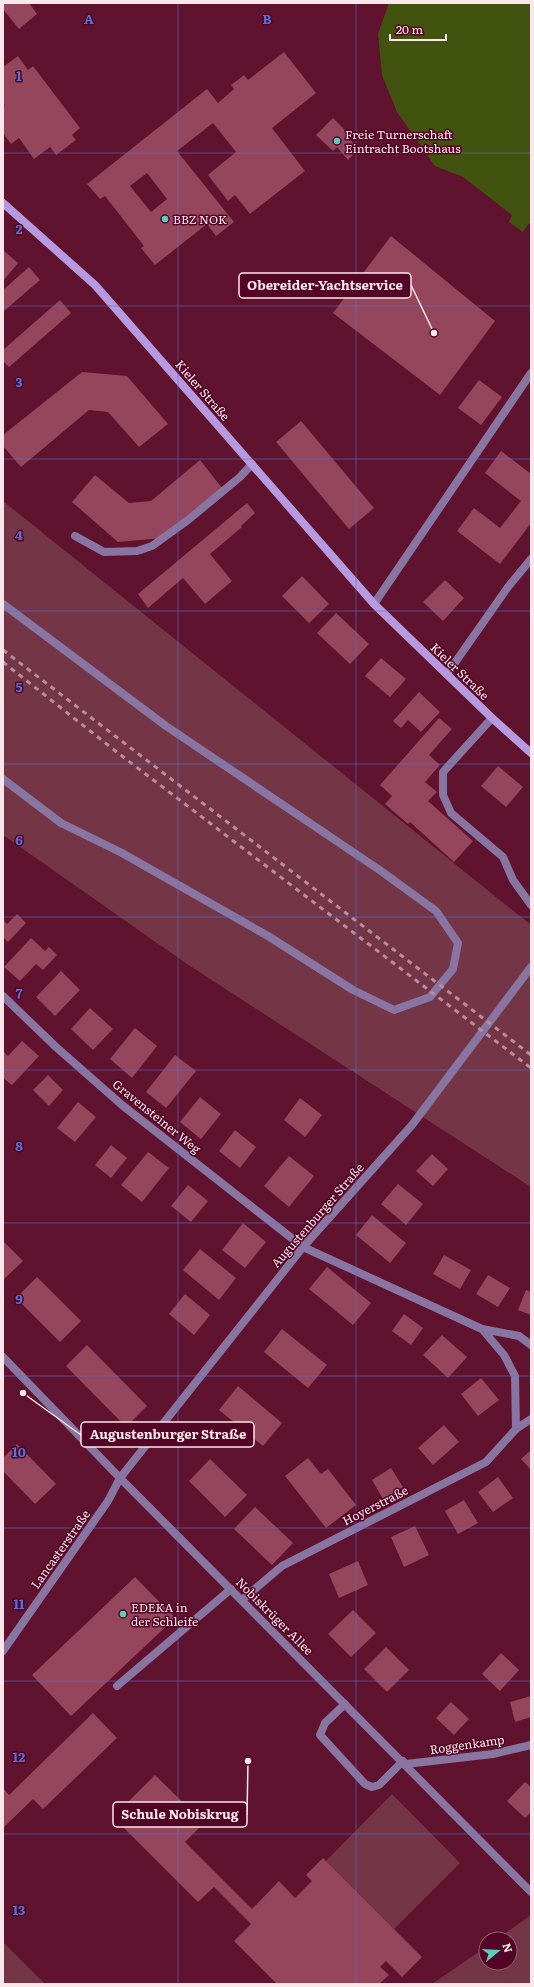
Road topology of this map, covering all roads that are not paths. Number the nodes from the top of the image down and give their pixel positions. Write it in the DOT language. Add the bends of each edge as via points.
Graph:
graph roads {
  1 [pos="3,203"];
  2 [pos="531,373"];
  3 [pos="252,464"];
  4 [pos="75,536"];
  5 [pos="531,559"];
  6 [pos="3,604"];
  7 [pos="374,604"];
  8 [pos="447,674"];
  9 [pos="492,718"];
  10 [pos="530,750"];
  11 [pos="3,779"];
  12 [pos="531,905"];
  13 [pos="531,967"];
  14 [pos="3,996"];
  15 [pos="303,1247"];
  16 [pos="482,1329"];
  17 [pos="531,1345"];
  18 [pos="3,1356"];
  19 [pos="531,1419"];
  20 [pos="516,1429"];
  21 [pos="120,1478"];
  22 [pos="231,1589"];
  23 [pos="242,1600"];
  24 [pos="3,1651"];
  25 [pos="117,1686"];
  26 [pos="345,1704"];
  27 [pos="531,1745"];
  28 [pos="404,1763"];
  29 [pos="531,1892"];
  1 -- 3 [label="main road, Kieler Straße" via="95,285"];
  2 -- 7 [label="street"];
  3 -- 4 [label="street" via="194,515 152,546 137,551 104,552"];
  3 -- 7 [label="main road, Kieler Straße"];
  5 -- 8 [label="street" via="508,587"];
  6 -- 11 [label="street" via="166,726 436,911 458,943 454,969 430,996 394,1010 353,990 268,936 122,853 61,823"];
  7 -- 8 [label="main road, Kieler Straße"];
  8 -- 9 [label="main road, Kieler Straße"];
  9 -- 10 [label="main road, Kieler Straße"];
  9 -- 12 [label="street" via="443,772 444,795 451,813 503,857 513,880"];
  13 -- 15 [label="street, Augustenburger Straße" via="412,1125"];
  14 -- 15 [label="street, Gravensteiner Weg" via="122,1105"];
  15 -- 16 [label="street"];
  15 -- 21 [label="street, Augustenburger Straße"];
  16 -- 17 [label="street" via="519,1336"];
  16 -- 20 [label="street" via="504,1355 516,1376"];
  18 -- 21 [label="street, Nobiskrüger Allee"];
  19 -- 20 [label="street, Hoyerstraße"];
  20 -- 23 [label="street, Hoyerstraße" via="486,1462 282,1566"];
  21 -- 22 [label="street, Nobiskrüger Allee"];
  21 -- 24 [label="street, Lancasterstraße" via="108,1501"];
  22 -- 23 [label="street, Nobiskrüger Allee"];
  22 -- 25 [label="street"];
  23 -- 26 [label="street, Nobiskrüger Allee"];
  26 -- 28 [label="street, Nobiskrüger Allee"];
  26 -- 28 [label="street" via="325,1723 320,1735 365,1784 372,1787 379,1785"];
  27 -- 28 [label="street, Roggenkamp" via="493,1754"];
  28 -- 29 [label="street, Nobiskrüger Allee"];
}
